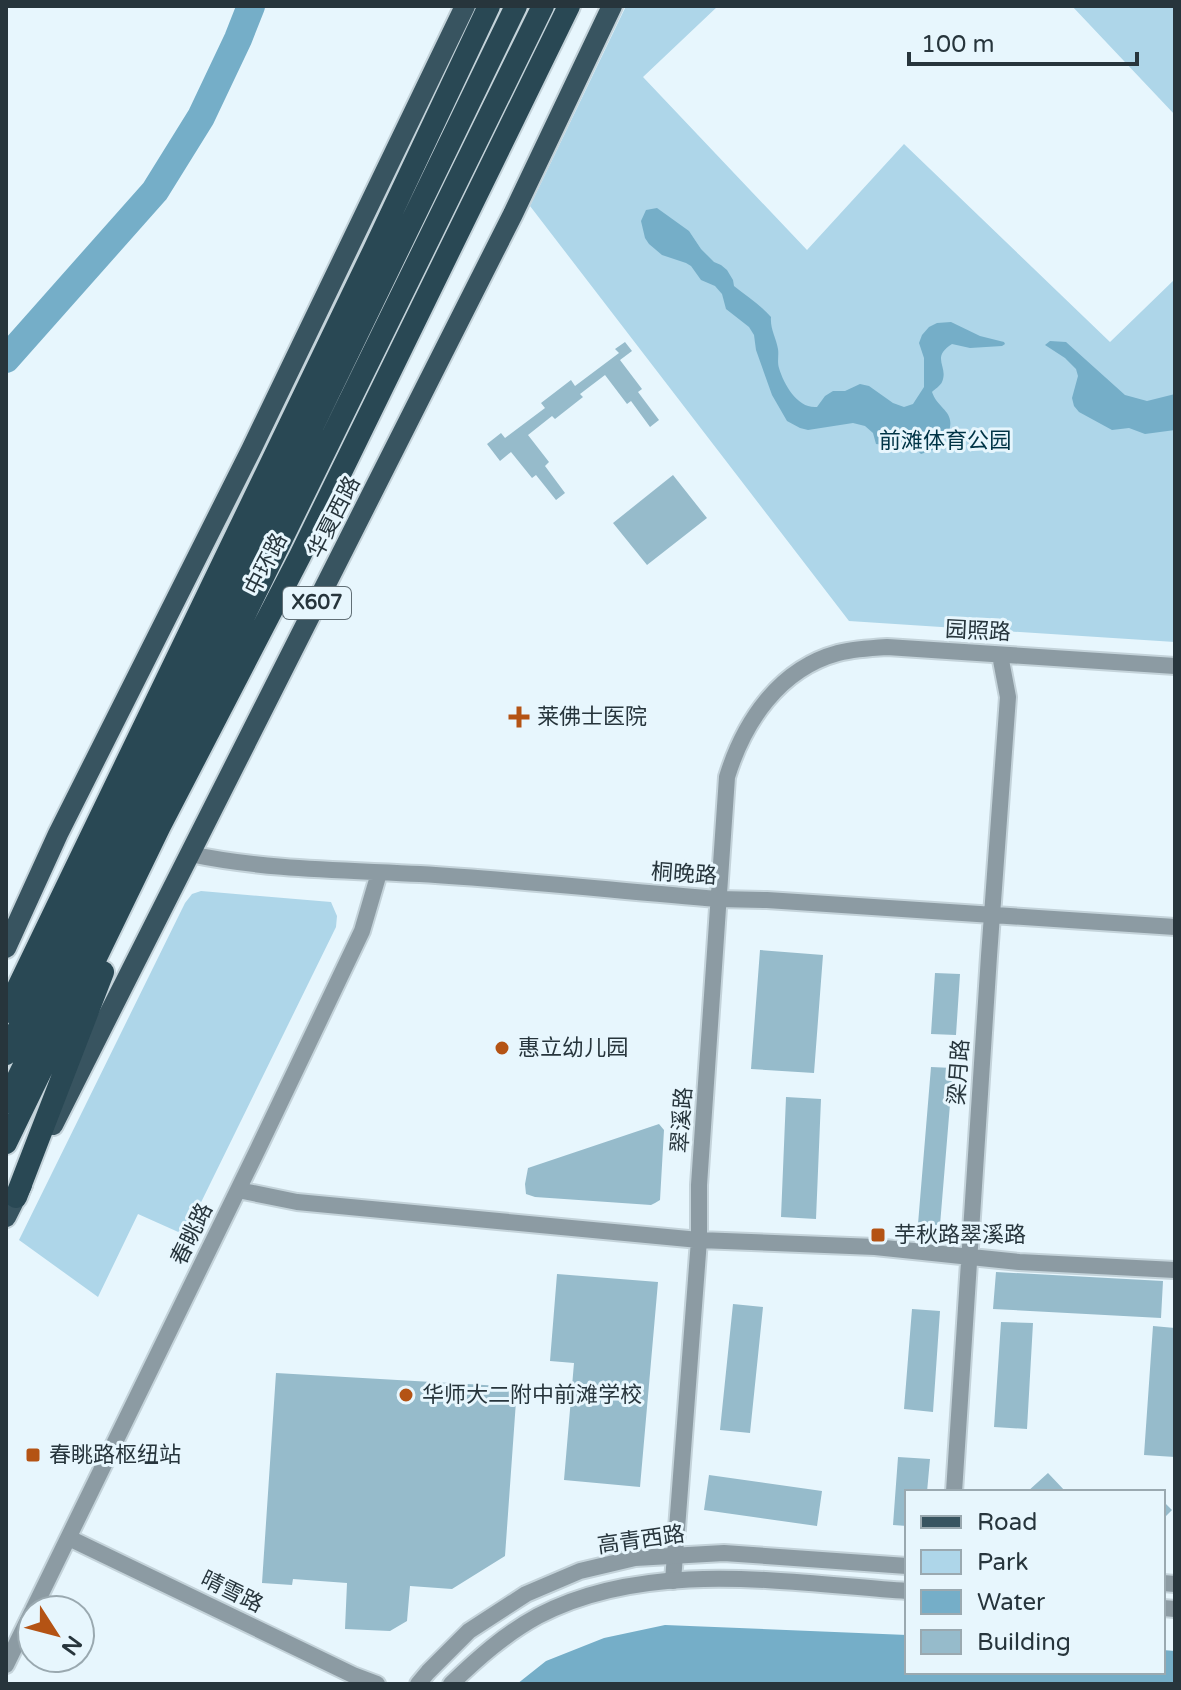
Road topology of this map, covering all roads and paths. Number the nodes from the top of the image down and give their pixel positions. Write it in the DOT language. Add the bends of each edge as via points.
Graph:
graph roads {
  1 [pos="465,6"];
  2 [pos="489,6"];
  3 [pos="516,6"];
  4 [pos="543,6"];
  5 [pos="569,6"];
  6 [pos="612,6"];
  7 [pos="1000,655"];
  8 [pos="1175,666"];
  9 [pos="786,681"];
  10 [pos="121,771"];
  11 [pos="160,826"];
  12 [pos="190,854"];
  13 [pos="379,873"];
  14 [pos="718,899"];
  15 [pos="992,916"];
  16 [pos="1175,927"];
  17 [pos="6,948"];
  18 [pos="6,982"];
  19 [pos="6,1012"];
  20 [pos="6,1054"];
  21 [pos="6,1102"];
  22 [pos="6,1143"];
  23 [pos="238,1190"];
  24 [pos="11,1207"];
  25 [pos="699,1240"];
  26 [pos="969,1256"];
  27 [pos="1175,1270"];
  28 [pos="954,1490"];
  29 [pos="69,1538"];
  30 [pos="675,1556"];
  31 [pos="905,1566"];
  32 [pos="673,1581"];
  33 [pos="905,1591"];
  34 [pos="41,1594"];
  35 [pos="16,1645"];
  36 [pos="6,1665"];
  37 [pos="377,1684"];
  38 [pos="418,1684"];
  39 [pos="451,1684"];
  1 -- 17 [label="main road"];
  2 -- 10 [label="highway, 中环路"];
  3 -- 20 [label="highway, 中环路"];
  4 -- 21 [label="highway, 中环路"];
  5 -- 11 [label="highway, 中环路" via="307,542"];
  6 -- 12 [label="main road, 华夏西路 / X607" via="513,214"];
  7 -- 8 [label="street, 园照路"];
  7 -- 9 [label="street, 园照路" via="857,649 809,664"];
  7 -- 15 [label="street, 梁月路" via="1008,697"];
  9 -- 14 [label="street, 翠溪路" via="748,725 734,754 727,777"];
  10 -- 18 [label="highway"];
  10 -- 19 [label="highway, 中环路"];
  11 -- 22 [label="highway, 中环路"];
  11 -- 24 [label="highway"];
  12 -- 13 [label="street, 桐晚路" via="229,862"];
  12 -- 24 [label="main road, 华夏西路 / X607"];
  13 -- 14 [label="street, 桐晚路"];
  13 -- 23 [label="street, 春眺路" via="362,931"];
  14 -- 15 [label="street, 桐晚路"];
  14 -- 25 [label="street, 翠溪路"];
  15 -- 16 [label="street, 桐晚路"];
  15 -- 26 [label="street, 梁月路"];
  23 -- 25 [label="street" via="297,1202"];
  23 -- 29 [label="street, 春眺路"];
  25 -- 26 [label="street"];
  25 -- 30 [label="street, 翠溪路"];
  26 -- 27 [label="street"];
  26 -- 28 [label="street, 梁月路"];
  29 -- 34 [label="street, 春眺路"];
  29 -- 37 [label="street, 晴雪路"];
  30 -- 31 [label="street, 高青西路" via="724,1553"];
  30 -- 32 [label="street, 翠溪路"];
  30 -- 38 [label="street, 高青西路" via="635,1558 580,1571 526,1594 469,1631"];
  32 -- 33 [label="street, 高青西路" via="724,1578"];
  32 -- 39 [label="street, 高青西路" via="588,1595 538,1617 485,1651"];
  35 -- 36 [label="street, 春眺路"];
}
